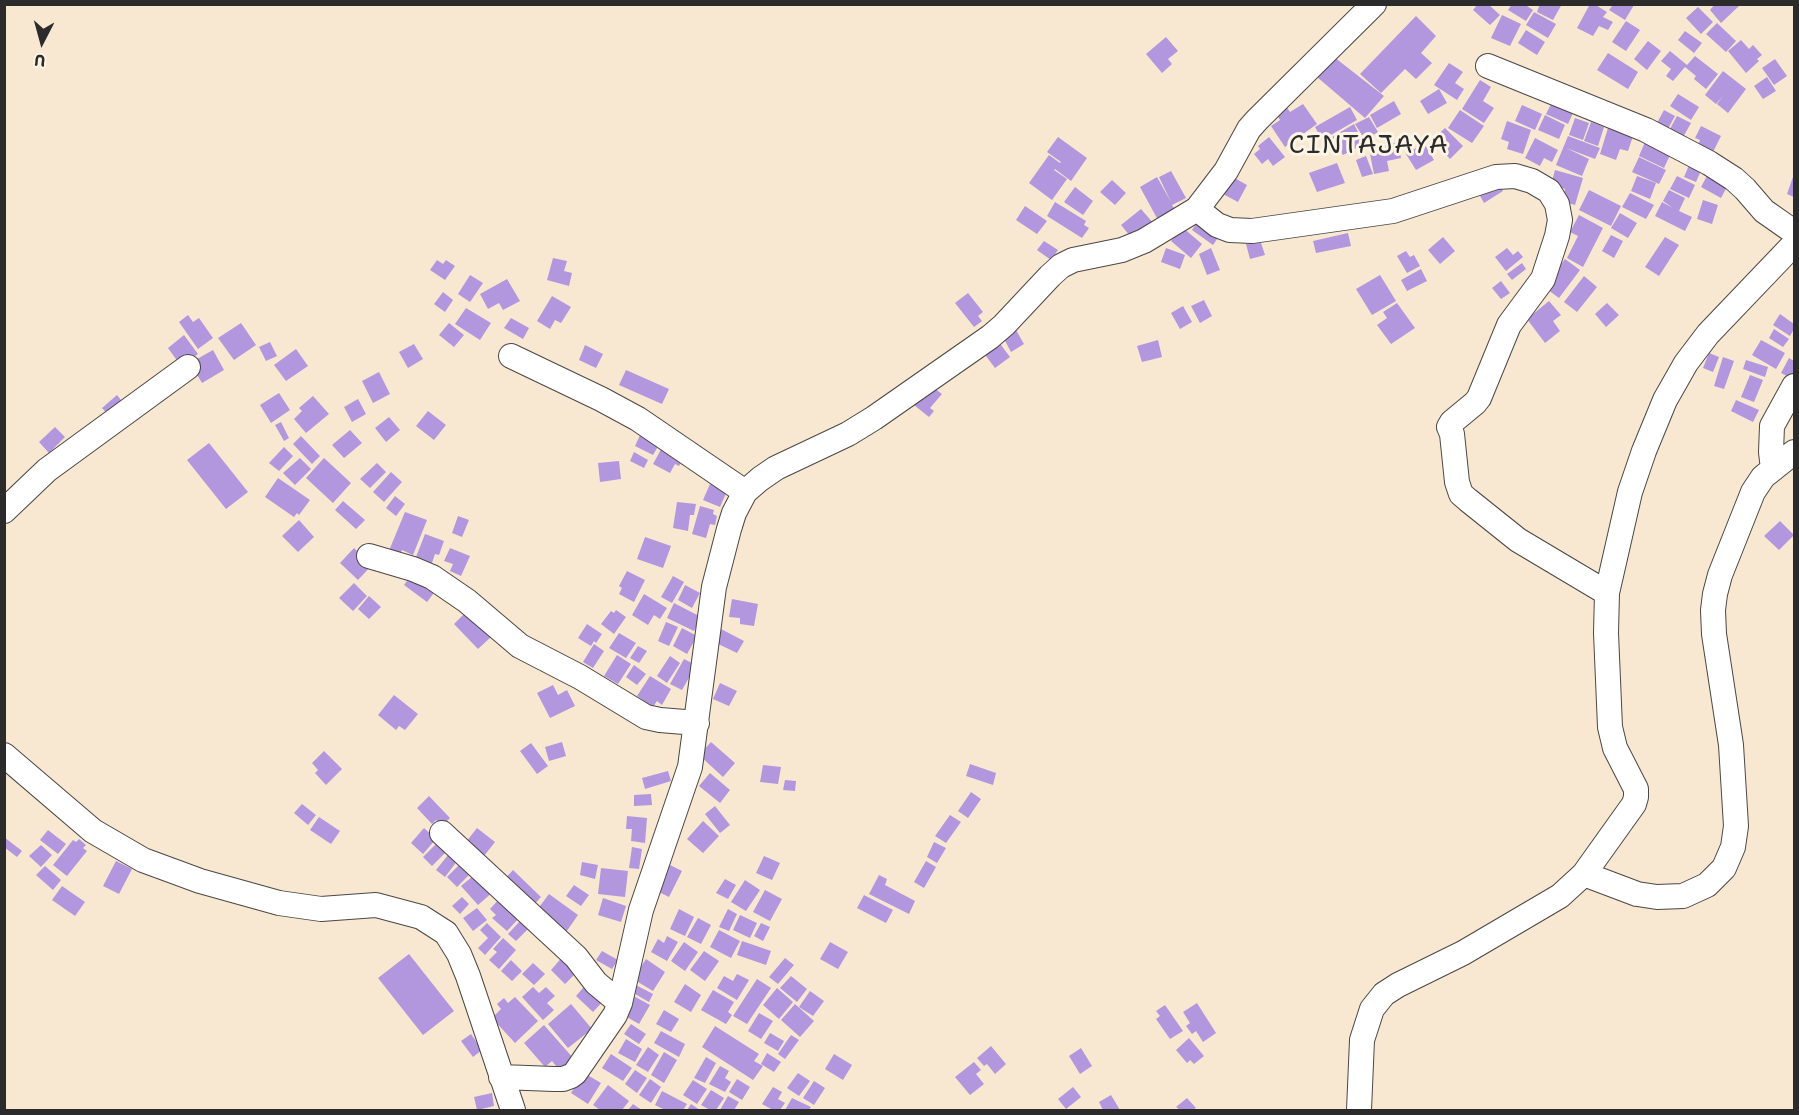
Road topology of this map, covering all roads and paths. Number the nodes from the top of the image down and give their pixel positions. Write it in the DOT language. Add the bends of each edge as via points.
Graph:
graph roads {
  1 [pos="1374,4"];
  2 [pos="1488,66"];
  3 [pos="1201,204"];
  4 [pos="1794,232"];
  5 [pos="1794,244"];
  6 [pos="511,356"];
  7 [pos="188,368"];
  8 [pos="1794,386"];
  9 [pos="1794,452"];
  10 [pos="1773,469"];
  11 [pos="745,492"];
  12 [pos="4,511"];
  13 [pos="369,556"];
  14 [pos="1607,593"];
  15 [pos="697,723"];
  16 [pos="4,755"];
  17 [pos="442,833"];
  18 [pos="1584,874"];
  19 [pos="620,1003"];
  20 [pos="501,1077"];
  21 [pos="513,1110"];
  22 [pos="1359,1110"];
  1 -- 3 [label="street" via="1249,129 1226,171"];
  2 -- 4 [label="street" via="1646,130 1709,163 1734,179 1764,211"];
  3 -- 11 [label="street" via="1144,241 1061,266 990,337 874,418 776,468"];
  3 -- 14 [label="street" via="1217,225 1251,231 1393,211 1496,177 1532,180 1549,191 1560,220 1543,279 1509,325 1479,398 1452,422 1458,487 1468,500 1518,540"];
  5 -- 14 [label="street" via="1708,334 1665,400 1630,492"];
  6 -- 11 [label="street" via="638,419"];
  7 -- 12 [label="street" via="47,470"];
  8 -- 10 [label="street" via="1772,426"];
  9 -- 10 [label="street"];
  10 -- 18 [label="street" via="1754,492 1720,575 1713,610 1731,745 1736,825 1724,868 1707,885 1683,896 1637,894"];
  11 -- 15 [label="street" via="734,513 714,587"];
  13 -- 15 [label="street" via="432,577 520,646 646,717"];
  14 -- 18 [label="street" via="1610,727 1615,748 1633,780 1636,797"];
  15 -- 19 [label="street" via="690,767 640,910"];
  16 -- 20 [label="street" via="93,831 142,860 200,882 279,903 321,909 376,905 421,917 446,933 468,976"];
  17 -- 19 [label="street"];
  18 -- 22 [label="street" via="1560,896 1384,994 1372,1009 1362,1040"];
  19 -- 20 [label="street" via="571,1076"];
  20 -- 21 [label="street"];
}
